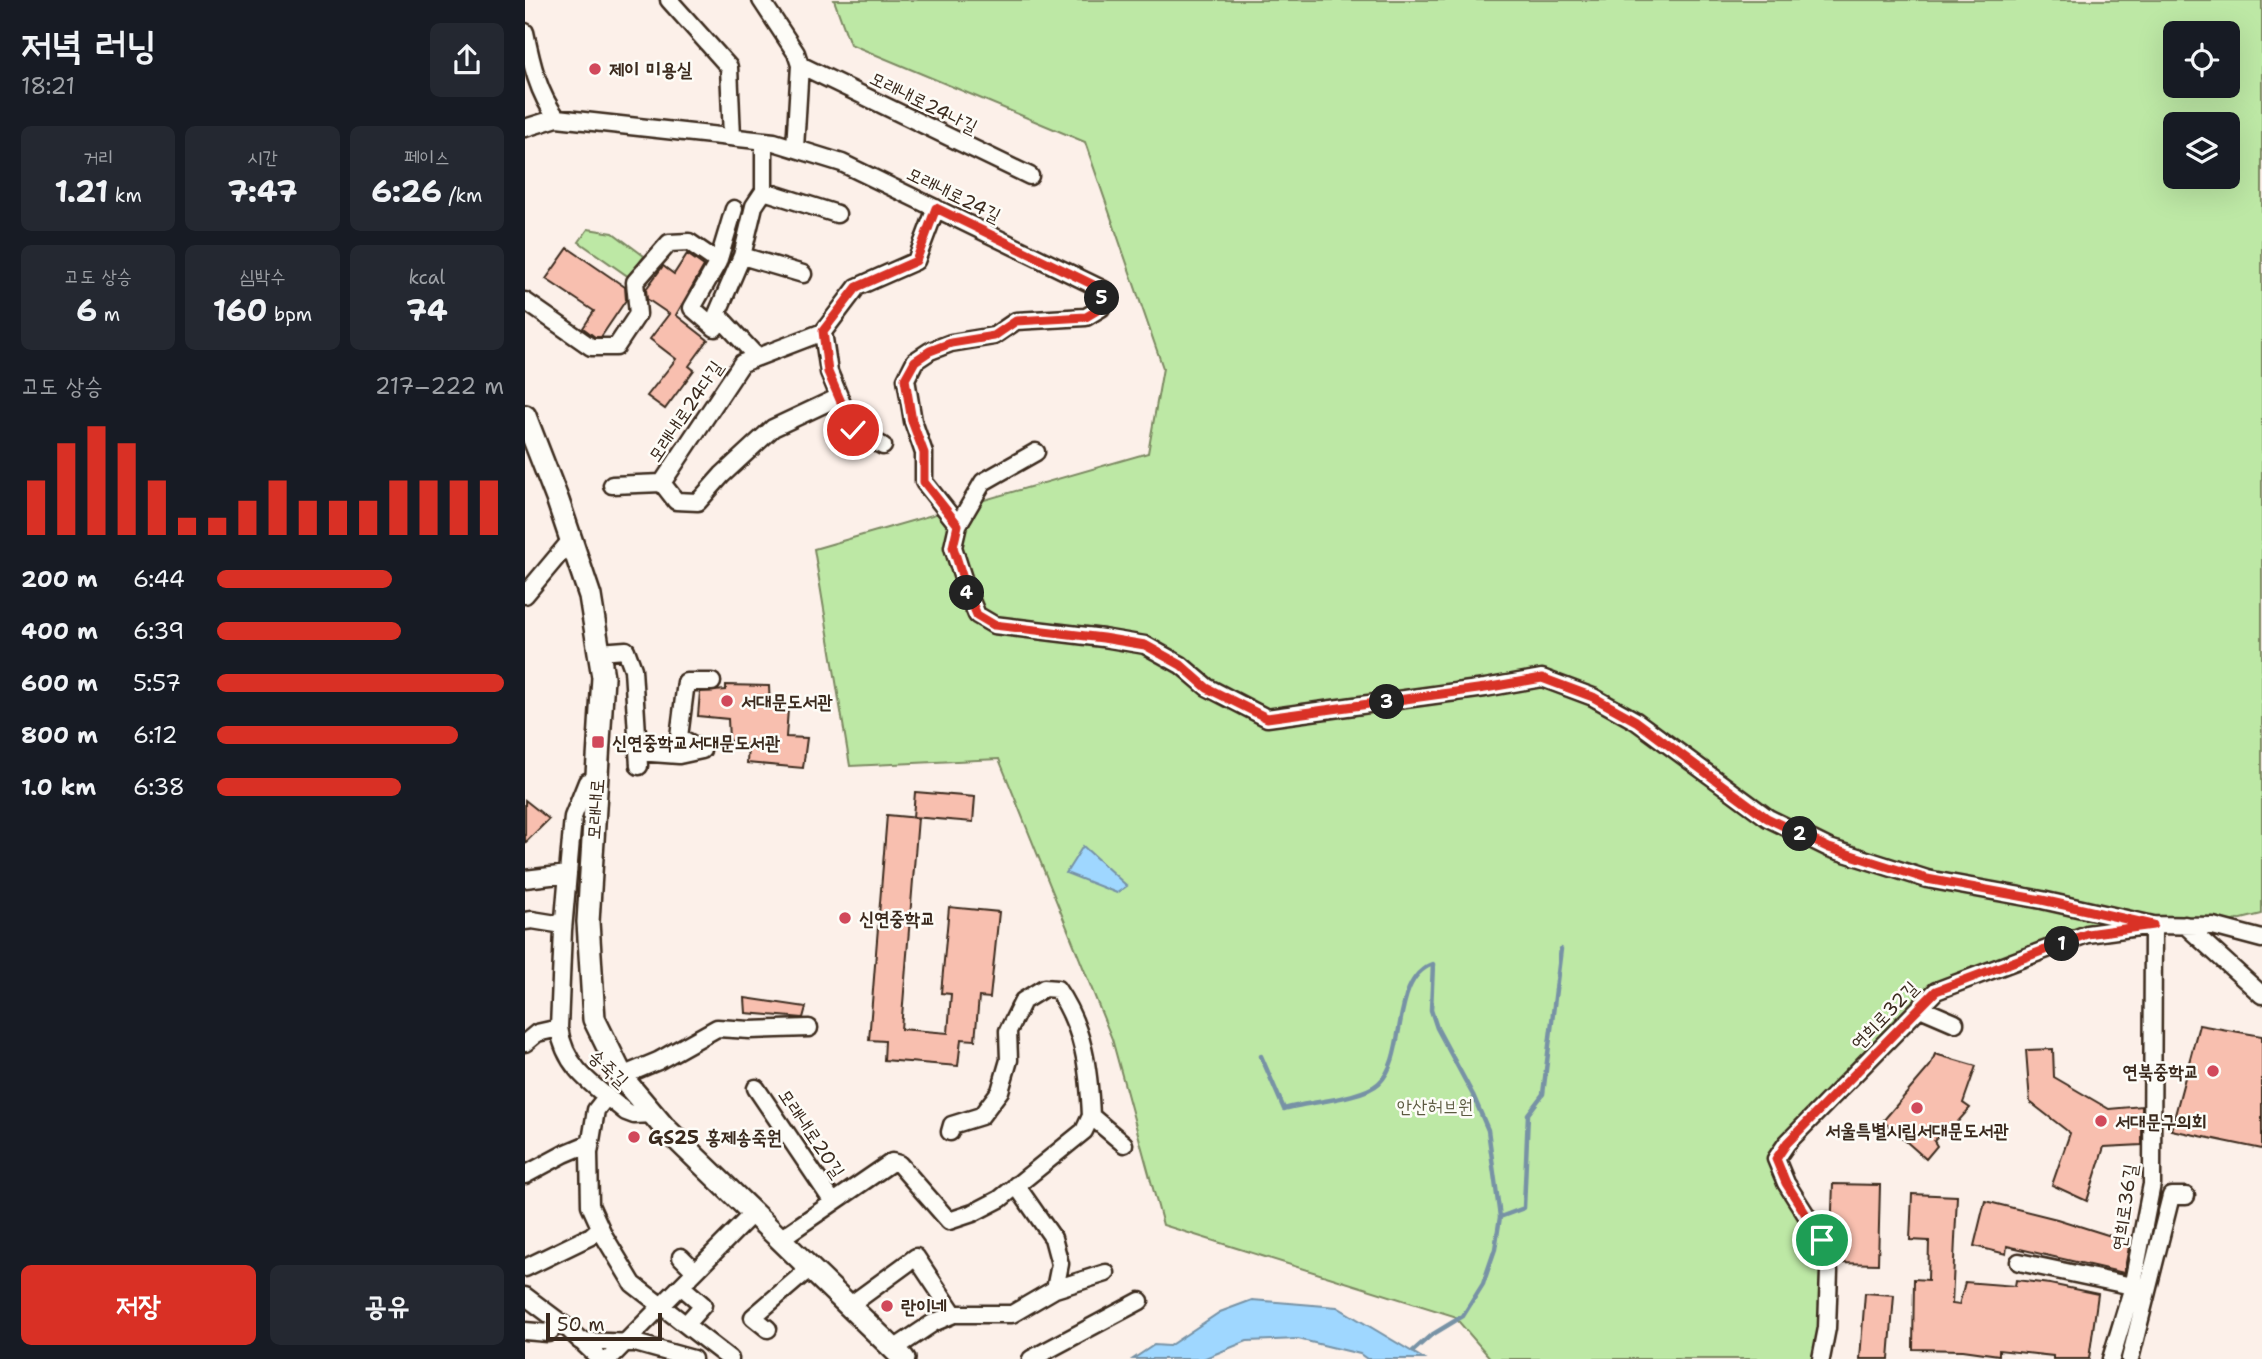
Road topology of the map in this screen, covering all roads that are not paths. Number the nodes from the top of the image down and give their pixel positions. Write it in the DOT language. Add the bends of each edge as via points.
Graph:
graph roads {
  1 [pos="669,0"];
  2 [pos="761,0"];
  3 [pos="525,32"];
  4 [pos="527,56"];
  5 [pos="800,65"];
  6 [pos="557,118"];
  7 [pos="525,128"];
  8 [pos="732,137"];
  9 [pos="765,141"];
  10 [pos="795,148"];
  11 [pos="1030,176"];
  12 [pos="764,191"];
  13 [pos="936,208"];
  14 [pos="734,209"];
  15 [pos="837,214"];
  16 [pos="742,256"];
  17 [pos="718,262"];
  18 [pos="803,274"];
  19 [pos="525,301"];
  20 [pos="715,328"];
  21 [pos="823,331"];
  22 [pos="757,358"];
  23 [pos="839,397"];
  24 [pos="525,416"];
  25 [pos="883,446"];
  26 [pos="1036,452"];
  27 [pos="662,483"];
  28 [pos="612,485"];
  29 [pos="958,525"];
  30 [pos="571,540"];
  31 [pos="525,595"];
  32 [pos="599,652"];
  33 [pos="712,682"];
  34 [pos="569,782"];
  35 [pos="591,782"];
  36 [pos="568,874"];
  37 [pos="525,879"];
  38 [pos="525,921"];
  39 [pos="563,925"];
  40 [pos="2153,925"];
  41 [pos="2185,925"];
  42 [pos="2262,939"];
  43 [pos="2262,995"];
  44 [pos="1920,1008"];
  45 [pos="1955,1023"];
  46 [pos="559,1028"];
  47 [pos="809,1028"];
  48 [pos="527,1036"];
  49 [pos="622,1076"];
  50 [pos="756,1088"];
  51 [pos="607,1096"];
  52 [pos="653,1114"];
  53 [pos="1091,1116"];
  54 [pos="950,1132"];
  55 [pos="590,1143"];
  56 [pos="1124,1144"];
  57 [pos="525,1175"];
  58 [pos="1016,1185"];
  59 [pos="2186,1196"];
  60 [pos="833,1202"];
  61 [pos="753,1213"];
  62 [pos="600,1228"];
  63 [pos="780,1239"];
  64 [pos="681,1257"];
  65 [pos="2019,1262"];
  66 [pos="525,1268"];
  67 [pos="810,1268"];
  68 [pos="695,1271"];
  69 [pos="1106,1273"];
  70 [pos="681,1286"];
  71 [pos="2132,1286"];
  72 [pos="1055,1289"];
  73 [pos="525,1296"];
  74 [pos="1140,1301"];
  75 [pos="661,1304"];
  76 [pos="849,1306"];
  77 [pos="954,1314"];
  78 [pos="560,1322"];
  79 [pos="686,1324"];
  80 [pos="768,1329"];
  81 [pos="525,1331"];
  82 [pos="580,1341"];
  83 [pos="625,1342"];
  84 [pos="712,1352"];
  85 [pos="899,1354"];
  86 [pos="600,1359"];
  87 [pos="609,1359"];
  88 [pos="693,1359"];
  89 [pos="730,1359"];
  90 [pos="1031,1359"];
  91 [pos="1821,1359"];
  92 [pos="2111,1359"];
  93 [pos="2130,1359"];
  1 -- 8 [label="street" via="729,67"];
  2 -- 5 [label="street"];
  3 -- 4 [label="street"];
  4 -- 6 [label="street" via="546,105"];
  5 -- 10 [label="street"];
  5 -- 11 [label="street, 모래내로24나길"];
  6 -- 7 [label="street, 모래내로24길"];
  6 -- 8 [label="street, 모래내로24길"];
  8 -- 9 [label="street, 모래내로24길"];
  9 -- 10 [label="street, 모래내로24길"];
  9 -- 12 [label="street"];
  10 -- 13 [label="street, 모래내로24길" via="842,163"];
  12 -- 15 [label="street"];
  12 -- 16 [label="street" via="754,206"];
  13 -- 21 [label="street" via="916,261 857,287"];
  13 -- 29 [label="street, 모래내로24길" via="1104,290 1101,308 1086,317 1016,321 994,336 951,343 915,361 905,379 912,421 924,453 924,482"];
  14 -- 17 [label="street"];
  16 -- 18 [label="street"];
  16 -- 22 [label="street" via="717,314"];
  17 -- 19 [label="street" via="689,242 669,243 635,282 638,314 616,347 591,347"];
  17 -- 20 [label="street" via="692,308"];
  21 -- 22 [label="street, 모래내로24다길"];
  21 -- 23 [label="street" via="828,372"];
  22 -- 27 [label="street, 모래내로24다길" via="743,363"];
  23 -- 25 [label="street" via="853,430"];
  23 -- 27 [label="street, 모래내로24다길" via="773,428 698,502 676,501"];
  24 -- 30 [label="main road, 모래내로"];
  26 -- 29 [label="street" via="983,482"];
  27 -- 28 [label="street, 모래내로24다길"];
  29 -- 40 [label="street" via="953,547 977,615 994,625 1145,645 1181,665 1207,688 1267,718 1542,678 1593,697 1636,721 1767,818 1829,848 1927,879"];
  30 -- 31 [label="street"];
  30 -- 32 [label="main road, 모래내로" via="590,596"];
  32 -- 33 [label="street" via="626,650 633,669 638,759 702,750 679,737 686,682"];
  32 -- 35 [label="main road, 모래내로" via="603,677"];
  34 -- 35 [label="street"];
  35 -- 36 [label="street, 송죽길" via="573,817"];
  35 -- 49 [label="main road, 모래내로" via="587,922 594,1019"];
  36 -- 37 [label="street"];
  36 -- 39 [label="street, 송죽길"];
  38 -- 39 [label="street"];
  39 -- 46 [label="street, 송죽길"];
  40 -- 41 [label="street, 연희로32길"];
  40 -- 44 [label="street, 연희로32길" via="2087,934 1936,991"];
  40 -- 71 [label="street, 연희로36길" via="2152,1184"];
  41 -- 42 [label="street, 연희로32길" via="2213,926"];
  41 -- 43 [label="street"];
  44 -- 45 [label="street"];
  44 -- 91 [label="street, 연희로32길" via="1776,1159 1825,1251 1828,1328"];
  46 -- 48 [label="street"];
  46 -- 51 [label="street, 송죽길" via="562,1047 576,1071"];
  47 -- 49 [label="street" via="717,1028"];
  49 -- 52 [label="main road, 모래내로"];
  50 -- 60 [label="street, 모래내로20길"];
  51 -- 52 [label="street, 송죽길" via="626,1112"];
  51 -- 55 [label="street" via="596,1110"];
  52 -- 61 [label="main road, 모래내로"];
  53 -- 54 [label="street" via="1082,1037 1057,989 1044,988 1024,1002 1008,1031 1009,1060 1000,1091 981,1116 952,1125"];
  53 -- 56 [label="street"];
  53 -- 58 [label="street, 모래내로20길" via="1084,1131"];
  55 -- 57 [label="street"];
  55 -- 62 [label="street" via="590,1205"];
  58 -- 60 [label="street, 모래내로20길" via="1000,1199 949,1221 899,1164 892,1162"];
  58 -- 72 [label="street" via="1053,1238 1060,1265"];
  59 -- 93 [label="street" via="2171,1196"];
  60 -- 63 [label="street, 모래내로20길"];
  61 -- 63 [label="main road, 모래내로"];
  61 -- 68 [label="street"];
  62 -- 66 [label="street"];
  62 -- 75 [label="street" via="633,1284"];
  63 -- 67 [label="main road, 모래내로"];
  64 -- 68 [label="street"];
  65 -- 71 [label="street"];
  67 -- 76 [label="main road, 모래내로"];
  67 -- 80 [label="street" via="753,1317"];
  68 -- 70 [label="street"];
  69 -- 72 [label="street"];
  70 -- 75 [label="street"];
  70 -- 79 [label="street" via="703,1305"];
  71 -- 92 [label="street, 연희로36길"];
  72 -- 77 [label="street" via="1012,1314"];
  73 -- 78 [label="street"];
  74 -- 90 [label="street"];
  75 -- 79 [label="street"];
  75 -- 83 [label="street"];
  76 -- 77 [label="street" via="916,1258"];
  76 -- 85 [label="main road, 모래내로"];
  77 -- 85 [label="street" via="933,1324"];
  78 -- 81 [label="street" via="548,1333"];
  78 -- 82 [label="street"];
  79 -- 84 [label="street"];
  82 -- 83 [label="street"];
  82 -- 86 [label="street"];
  83 -- 87 [label="street"];
  83 -- 88 [label="street"];
  84 -- 89 [label="street"];
}
